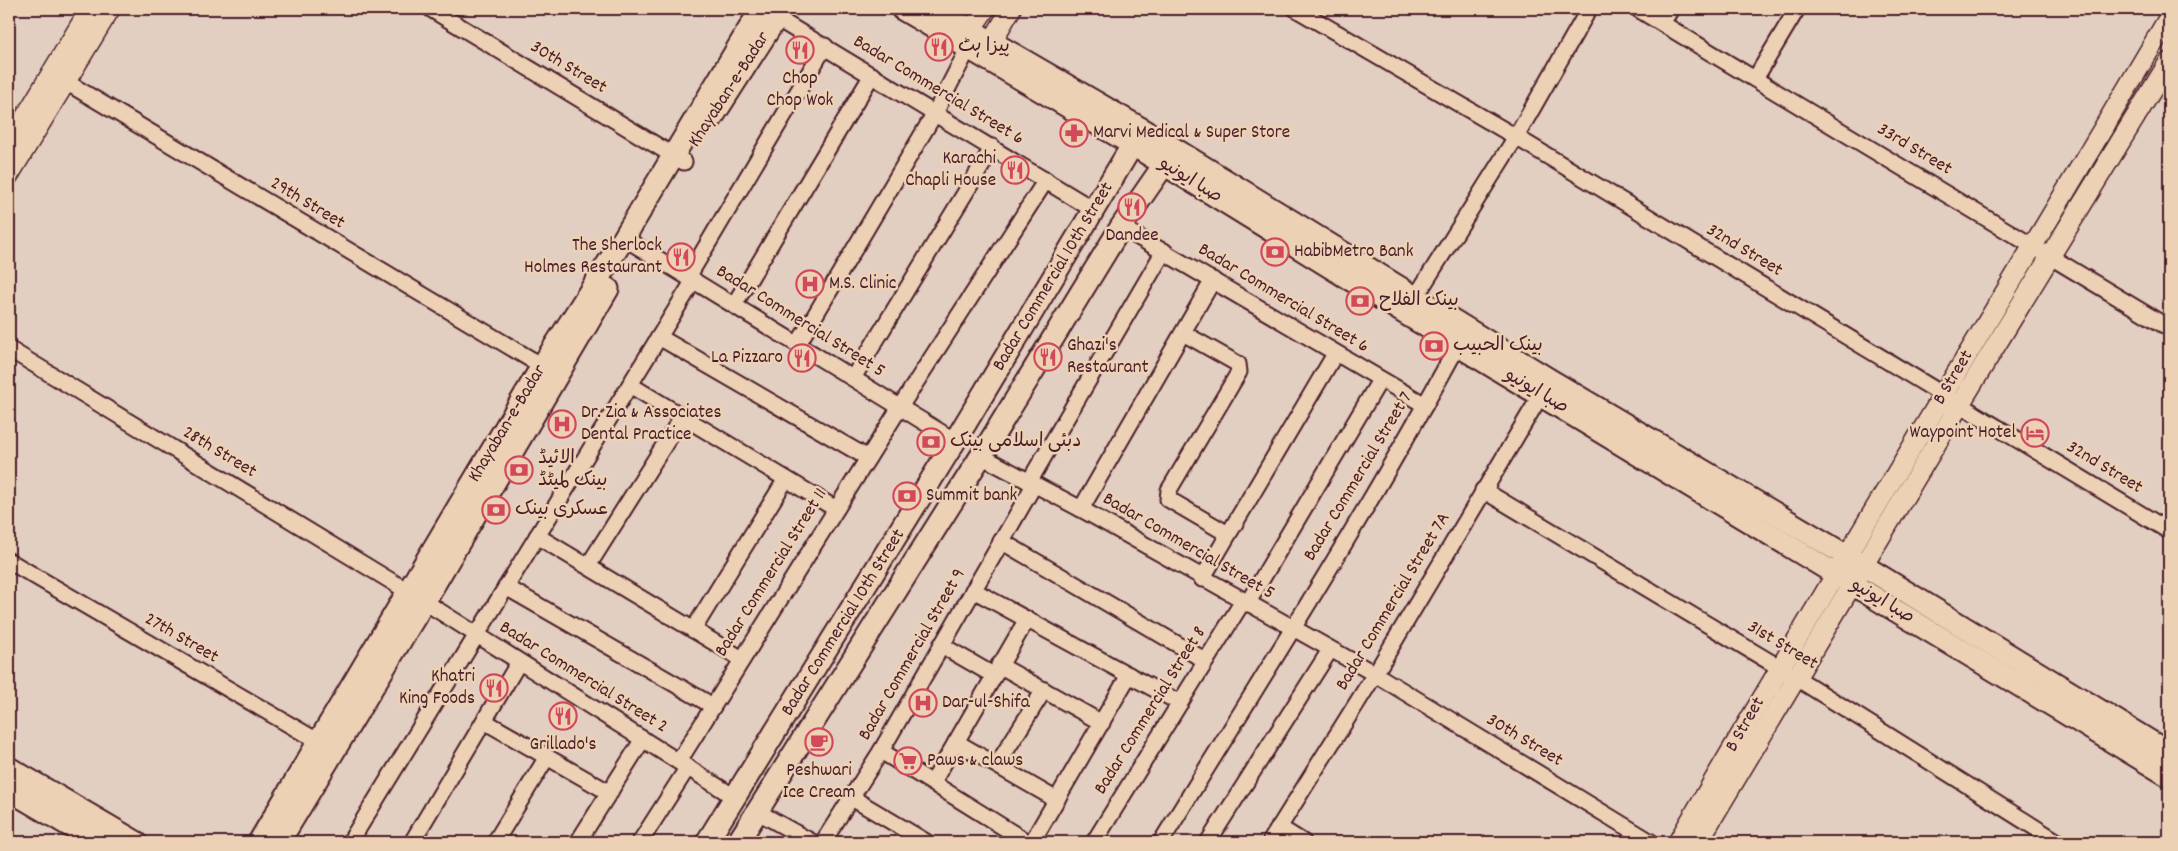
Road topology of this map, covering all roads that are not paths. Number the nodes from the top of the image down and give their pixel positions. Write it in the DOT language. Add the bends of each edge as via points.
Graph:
graph roads {
  1 [pos="90,9"];
  2 [pos="110,9"];
  3 [pos="431,9"];
  4 [pos="902,9"];
  5 [pos="935,9"];
  6 [pos="985,9"];
  7 [pos="1012,9"];
  8 [pos="1296,9"];
  9 [pos="1589,9"];
  10 [pos="1638,9"];
  11 [pos="1671,9"];
  12 [pos="1797,9"];
  13 [pos="773,12"];
  14 [pos="2169,17"];
  15 [pos="1662,23"];
  16 [pos="975,45"];
  17 [pos="825,46"];
  18 [pos="2169,62"];
  19 [pos="872,75"];
  20 [pos="59,78"];
  21 [pos="1755,79"];
  22 [pos="935,113"];
  23 [pos="1137,137"];
  24 [pos="1516,137"];
  25 [pos="9,144"];
  26 [pos="993,147"];
  27 [pos="1169,157"];
  28 [pos="678,158"];
  29 [pos="9,175"];
  30 [pos="1046,180"];
  31 [pos="1094,210"];
  32 [pos="1121,228"];
  33 [pos="629,242"];
  34 [pos="2035,245"];
  35 [pos="1164,251"];
  36 [pos="2052,256"];
  37 [pos="691,279"];
  38 [pos="1213,280"];
  39 [pos="734,305"];
  40 [pos="1411,306"];
  41 [pos="2169,328"];
  42 [pos="1183,333"];
  43 [pos="659,337"];
  44 [pos="798,344"];
  45 [pos="1458,345"];
  46 [pos="9,349"];
  47 [pos="1335,354"];
  48 [pos="542,366"];
  49 [pos="853,378"];
  50 [pos="1380,380"];
  51 [pos="630,385"];
  52 [pos="1545,388"];
  53 [pos="1952,399"];
  54 [pos="1425,405"];
  55 [pos="900,407"];
  56 [pos="682,417"];
  57 [pos="955,442"];
  58 [pos="981,456"];
  59 [pos="868,458"];
  60 [pos="786,478"];
  61 [pos="1031,483"];
  62 [pos="1483,490"];
  63 [pos="836,509"];
  64 [pos="1081,509"];
  65 [pos="2169,531"];
  66 [pos="1228,534"];
  67 [pos="537,536"];
  68 [pos="1001,541"];
  69 [pos="9,561"];
  70 [pos="588,566"];
  71 [pos="1850,570"];
  72 [pos="1202,579"];
  73 [pos="506,587"];
  74 [pos="974,590"];
  75 [pos="416,597"];
  76 [pos="1245,603"];
  77 [pos="1027,619"];
  78 [pos="1292,629"];
  79 [pos="693,630"];
  80 [pos="476,636"];
  81 [pos="941,645"];
  82 [pos="1330,650"];
  83 [pos="742,659"];
  84 [pos="1206,661"];
  85 [pos="519,662"];
  86 [pos="996,670"];
  87 [pos="1787,672"];
  88 [pos="1375,674"];
  89 [pos="1129,675"];
  90 [pos="1044,690"];
  91 [pos="1180,703"];
  92 [pos="713,706"];
  93 [pos="484,721"];
  94 [pos="1102,723"];
  95 [pos="643,739"];
  96 [pos="956,742"];
  97 [pos="326,747"];
  98 [pos="881,751"];
  99 [pos="2169,753"];
  100 [pos="547,757"];
  101 [pos="684,764"];
  102 [pos="997,765"];
  103 [pos="9,768"];
  104 [pos="2169,776"];
  105 [pos="933,782"];
  106 [pos="9,790"];
  107 [pos="610,793"];
  108 [pos="736,798"];
  109 [pos="852,798"];
  110 [pos="1057,800"];
  111 [pos="758,812"];
  112 [pos="1279,828"];
  113 [pos="273,840"];
  114 [pos="97,842"];
  115 [pos="136,842"];
  116 [pos="350,842"];
  117 [pos="412,842"];
  118 [pos="495,842"];
  119 [pos="578,842"];
  120 [pos="640,842"];
  121 [pos="707,842"];
  122 [pos="738,842"];
  123 [pos="812,842"];
  124 [pos="823,842"];
  125 [pos="926,842"];
  126 [pos="1027,842"];
  127 [pos="1032,842"];
  128 [pos="1094,842"];
  129 [pos="1161,842"];
  130 [pos="1208,842"];
  131 [pos="1270,842"];
  132 [pos="1303,842"];
  133 [pos="1652,842"];
  134 [pos="1678,842"];
  135 [pos="1698,842"];
  136 [pos="2058,842"];
  1 -- 20 [label="street"];
  2 -- 20 [label="street"];
  3 -- 28 [label="street, 30th Street"];
  4 -- 16 [label="main road, صبا ایونیو"];
  5 -- 16 [label="main road, صبا ایونیو"];
  6 -- 16 [label="street"];
  7 -- 16 [label="street"];
  8 -- 24 [label="street, 32nd Street"];
  9 -- 24 [label="street"];
  10 -- 15 [label="street, 33rd Street"];
  11 -- 15 [label="street"];
  12 -- 21 [label="street"];
  13 -- 17 [label="street, Badar Commercial Street 6"];
  13 -- 28 [label="main road, Khayaban-e-Badar"];
  14 -- 34 [label="street, B Street"];
  15 -- 21 [label="street, 33rd Street"];
  16 -- 22 [label="street"];
  16 -- 23 [label="main road, صبا ایونیو"];
  17 -- 19 [label="street, Badar Commercial Street 6"];
  17 -- 37 [label="street"];
  18 -- 36 [label="street, B Street"];
  19 -- 22 [label="street, Badar Commercial Street 6"];
  19 -- 39 [label="street"];
  20 -- 25 [label="street"];
  20 -- 29 [label="street"];
  20 -- 48 [label="street, 29th Street"];
  21 -- 34 [label="street, 33rd Street"];
  22 -- 26 [label="street, Badar Commercial Street 6"];
  22 -- 44 [label="street"];
  23 -- 27 [label="main road, صبا ایونیو"];
  23 -- 31 [label="main road, Badar Commercial 10th Street"];
  24 -- 40 [label="street"];
  24 -- 53 [label="street, 32nd Street"];
  26 -- 30 [label="street, Badar Commercial Street 6"];
  26 -- 49 [label="street"];
  27 -- 32 [label="main road, Badar Commercial 10th Street"];
  27 -- 40 [label="main road, صبا ایونیو"];
  28 -- 33 [label="main road, Khayaban-e-Badar"];
  30 -- 31 [label="street, Badar Commercial Street 6"];
  30 -- 55 [label="street, Badar Commercial Street 11"];
  31 -- 57 [label="main road, Badar Commercial 10th Street"];
  32 -- 35 [label="street, Badar Commercial Street 6"];
  32 -- 58 [label="main road, Badar Commercial 10th Street"];
  33 -- 37 [label="street, Badar Commercial Street 5"];
  33 -- 48 [label="main road, Khayaban-e-Badar"];
  33 -- 75 [label="main road, Khayaban-e-Badar"];
  34 -- 36 [label="street, 33rd Street"];
  34 -- 53 [label="street, B Street"];
  35 -- 38 [label="street, Badar Commercial Street 6"];
  35 -- 61 [label="street, Badar Commercial Street 9"];
  36 -- 41 [label="street, 33rd Street"];
  36 -- 53 [label="street, B Street"];
  37 -- 39 [label="street, Badar Commercial Street 5"];
  37 -- 43 [label="street"];
  38 -- 42 [label="street"];
  38 -- 47 [label="street, Badar Commercial Street 6"];
  39 -- 44 [label="street, Badar Commercial Street 5"];
  40 -- 45 [label="main road, صبا ایونیو"];
  40 -- 52 [label="main road, صبا ایونیو"];
  42 -- 64 [label="street"];
  42 -- 66 [label="street" via="1238,364 1239,372 1169,490 1168,499"];
  43 -- 51 [label="street"];
  43 -- 59 [label="street"];
  44 -- 49 [label="street, Badar Commercial Street 5"];
  45 -- 52 [label="main road, صبا ایونیو"];
  45 -- 54 [label="street, Badar Commercial Street 7"];
  46 -- 75 [label="street, 28th Street"];
  47 -- 50 [label="street, Badar Commercial Street 6"];
  47 -- 66 [label="street"];
  48 -- 75 [label="main road, Khayaban-e-Badar"];
  49 -- 55 [label="street, Badar Commercial Street 5"];
  50 -- 54 [label="street, Badar Commercial Street 6"];
  50 -- 76 [label="street, Badar Commercial Street 8"];
  51 -- 56 [label="street"];
  51 -- 67 [label="street"];
  52 -- 62 [label="street, Badar Commercial Street 7A"];
  52 -- 71 [label="main road, صبا ایونیو"];
  53 -- 65 [label="street, 32nd Street"];
  53 -- 71 [label="street, B Street"];
  54 -- 78 [label="street, Badar Commercial Street 7"];
  55 -- 57 [label="street, Badar Commercial Street 5"];
  55 -- 59 [label="street, Badar Commercial Street 11"];
  56 -- 60 [label="street"];
  56 -- 70 [label="street"];
  57 -- 108 [label="main road, Badar Commercial 10th Street"];
  58 -- 61 [label="street, Badar Commercial Street 5"];
  58 -- 111 [label="main road, Badar Commercial 10th Street"];
  59 -- 63 [label="street, Badar Commercial Street 11"];
  60 -- 63 [label="street"];
  60 -- 79 [label="street"];
  61 -- 64 [label="street, Badar Commercial Street 5"];
  61 -- 68 [label="street, Badar Commercial Street 9"];
  62 -- 87 [label="street, 31st Street"];
  62 -- 88 [label="street, Badar Commercial Street 7A"];
  63 -- 83 [label="street, Badar Commercial Street 11"];
  64 -- 72 [label="street, Badar Commercial Street 5"];
  66 -- 72 [label="street"];
  67 -- 70 [label="street"];
  67 -- 73 [label="street"];
  68 -- 74 [label="street, Badar Commercial Street 9"];
  68 -- 84 [label="street"];
  69 -- 97 [label="street, 27th Street"];
  70 -- 79 [label="street"];
  71 -- 87 [label="street, B Street"];
  71 -- 99 [label="main road, صبا ایونیو"];
  71 -- 104 [label="main road, صبا ایونیو"];
  72 -- 76 [label="street, Badar Commercial Street 5"];
  73 -- 80 [label="street"];
  73 -- 92 [label="street"];
  74 -- 77 [label="street"];
  74 -- 81 [label="street, Badar Commercial Street 9"];
  75 -- 80 [label="street, Badar Commercial Street 2"];
  75 -- 97 [label="main road, Khayaban-e-Badar"];
  76 -- 78 [label="street, Badar Commercial Street 5"];
  76 -- 84 [label="street, Badar Commercial Street 8"];
  77 -- 86 [label="street"];
  77 -- 89 [label="street"];
  78 -- 82 [label="street, Badar Commercial Street 5"];
  78 -- 129 [label="street, Badar Commercial Street 7"];
  79 -- 83 [label="street"];
  80 -- 85 [label="street, Badar Commercial Street 2"];
  80 -- 116 [label="street"];
  81 -- 86 [label="street"];
  81 -- 98 [label="street, Badar Commercial Street 9"];
  82 -- 88 [label="street, Badar Commercial Street 5"];
  82 -- 130 [label="street"];
  83 -- 92 [label="street, Badar Commercial Street 11"];
  84 -- 91 [label="street, Badar Commercial Street 8"];
  85 -- 93 [label="street"];
  85 -- 95 [label="street, Badar Commercial Street 2"];
  86 -- 90 [label="street"];
  86 -- 96 [label="street"];
  87 -- 134 [label="street, B Street"];
  87 -- 135 [label="street, B Street"];
  87 -- 136 [label="street, 31st Street"];
  88 -- 112 [label="street, Badar Commercial Street 7A"];
  88 -- 133 [label="street, 30th Street"];
  89 -- 91 [label="street"];
  89 -- 94 [label="street"];
  90 -- 94 [label="street"];
  90 -- 102 [label="street"];
  91 -- 128 [label="street, Badar Commercial Street 8"];
  92 -- 101 [label="street, Badar Commercial Street 11"];
  93 -- 100 [label="street"];
  93 -- 117 [label="street"];
  94 -- 110 [label="street"];
  95 -- 101 [label="street, Badar Commercial Street 2"];
  95 -- 107 [label="street"];
  96 -- 102 [label="street"];
  96 -- 105 [label="street"];
  97 -- 113 [label="main road, Khayaban-e-Badar"];
  98 -- 105 [label="street"];
  98 -- 109 [label="street, Badar Commercial Street 9"];
  100 -- 107 [label="street"];
  100 -- 118 [label="street"];
  101 -- 108 [label="street, Badar Commercial Street 2"];
  101 -- 120 [label="street, Badar Commercial Street 11"];
  102 -- 110 [label="street"];
  103 -- 115 [label="main road"];
  105 -- 126 [label="street"];
  106 -- 114 [label="main road"];
  107 -- 119 [label="street"];
  108 -- 121 [label="main road, Badar Commercial 10th Street"];
  109 -- 124 [label="street, Badar Commercial Street 9"];
  109 -- 125 [label="street"];
  110 -- 127 [label="street"];
  111 -- 122 [label="main road, Badar Commercial 10th Street"];
  111 -- 123 [label="street"];
  112 -- 131 [label="street, Badar Commercial Street 7A"];
  112 -- 132 [label="street"];
}
